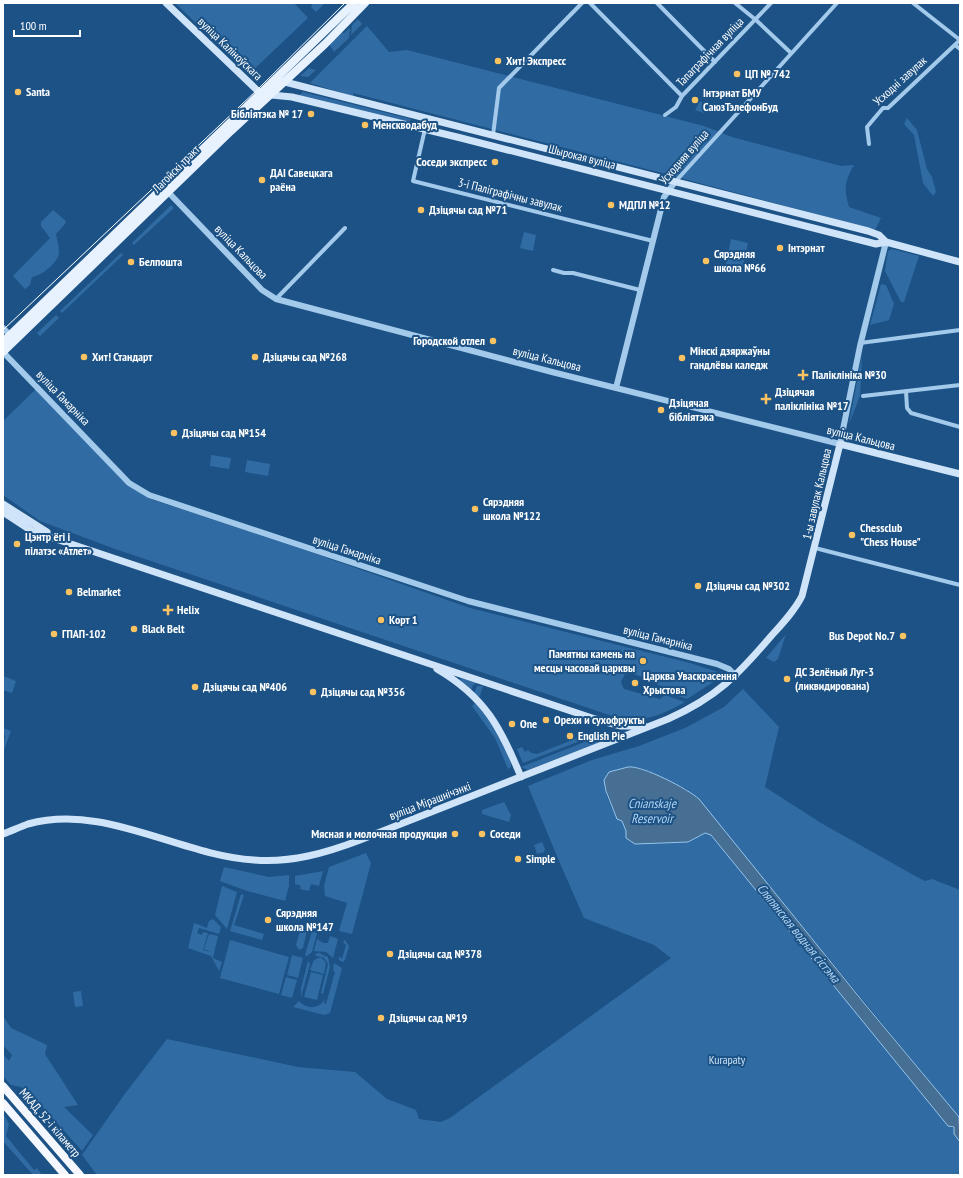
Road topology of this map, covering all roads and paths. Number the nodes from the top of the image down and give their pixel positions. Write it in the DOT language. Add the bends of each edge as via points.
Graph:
graph roads {
  1 [pos="166,3"];
  2 [pos="354,3"];
  3 [pos="365,3"];
  4 [pos="582,3"];
  5 [pos="590,3"];
  6 [pos="657,3"];
  7 [pos="735,3"];
  8 [pos="770,3"];
  9 [pos="837,3"];
  10 [pos="913,3"];
  11 [pos="756,20"];
  12 [pos="960,40"];
  13 [pos="955,45"];
  14 [pos="960,49"];
  15 [pos="791,53"];
  16 [pos="715,62"];
  17 [pos="275,80"];
  18 [pos="289,80"];
  19 [pos="261,94"];
  20 [pos="272,94"];
  21 [pos="682,96"];
  22 [pos="665,115"];
  23 [pos="418,116"];
  24 [pos="416,127"];
  25 [pos="425,129"];
  26 [pos="493,135"];
  27 [pos="869,144"];
  28 [pos="675,182"];
  29 [pos="668,190"];
  30 [pos="166,191"];
  31 [pos="345,228"];
  32 [pos="653,240"];
  33 [pos="886,242"];
  34 [pos="99,248"];
  35 [pos="105,254"];
  36 [pos="960,262"];
  37 [pos="553,270"];
  38 [pos="640,290"];
  39 [pos="276,300"];
  40 [pos="3,328"];
  41 [pos="960,330"];
  42 [pos="10,335"];
  43 [pos="3,342"];
  44 [pos="860,343"];
  45 [pos="3,352"];
  46 [pos="960,385"];
  47 [pos="616,388"];
  48 [pos="906,391"];
  49 [pos="862,396"];
  50 [pos="960,427"];
  51 [pos="840,444"];
  52 [pos="960,474"];
  53 [pos="3,504"];
  54 [pos="3,512"];
  55 [pos="62,541"];
  56 [pos="816,548"];
  57 [pos="960,585"];
  58 [pos="805,587"];
  59 [pos="421,661"];
  60 [pos="736,676"];
  61 [pos="610,724"];
  62 [pos="654,724"];
  63 [pos="610,743"];
  64 [pos="521,777"];
  65 [pos="3,834"];
  66 [pos="3,1086"];
  67 [pos="3,1103"];
  68 [pos="65,1175"];
  69 [pos="80,1175"];
  1 -- 19 [label="main road, вуліца Каліноўскага"];
  2 -- 17 [label="main road, Лагойскі тракт"];
  3 -- 18 [label="main road, Лагойскі тракт"];
  4 -- 26 [label="street" via="499,88"];
  5 -- 21 [label="street"];
  6 -- 16 [label="street"];
  7 -- 11 [label="street"];
  8 -- 11 [label="street, Тапаграфічная вуліца"];
  9 -- 15 [label="street, Усходняя вуліца"];
  10 -- 12 [label="street"];
  11 -- 15 [label="street"];
  11 -- 16 [label="street, Тапаграфічная вуліца"];
  12 -- 13 [label="street, Усходні завулак"];
  13 -- 14 [label="street"];
  13 -- 27 [label="street, Усходні завулак" via="888,108 883,108 866,127"];
  15 -- 28 [label="street, Усходняя вуліца"];
  16 -- 21 [label="street, Тапаграфічная вуліца"];
  17 -- 18 [label="main road, Шырокая вуліца"];
  17 -- 19 [label="main road, Лагойскі тракт"];
  18 -- 20 [label="main road, Лагойскі тракт"];
  18 -- 23 [label="main road, Шырокая вуліца"];
  19 -- 20 [label="main road, Шырокая вуліца"];
  19 -- 30 [label="main road, Лагойскі тракт"];
  20 -- 24 [label="main road, Шырокая вуліца"];
  20 -- 30 [label="main road, Лагойскі тракт"];
  21 -- 22 [label="street, Тапаграфічная вуліца" via="676,107"];
  23 -- 24 [label="main road"];
  23 -- 26 [label="main road, Шырокая вуліца"];
  24 -- 25 [label="main road, Шырокая вуліца"];
  25 -- 29 [label="main road, Шырокая вуліца"];
  25 -- 32 [label="street, 3-і Паліграфічны завулак" via="413,181"];
  26 -- 28 [label="main road, Шырокая вуліца"];
  28 -- 29 [label="street, Усходняя вуліца"];
  28 -- 33 [label="main road, Шырокая вуліца" via="868,231 879,235"];
  29 -- 32 [label="street, Усходняя вуліца"];
  29 -- 33 [label="main road, Шырокая вуліца" via="876,244"];
  30 -- 34 [label="main road, Лагойскі тракт"];
  30 -- 35 [label="main road, Лагойскі тракт"];
  30 -- 39 [label="street, вуліца Кальцова" via="262,290"];
  31 -- 39 [label="street"];
  32 -- 38 [label="street, Усходняя вуліца"];
  33 -- 36 [label="main road, Шырокая вуліца"];
  33 -- 44 [label="street, 1-ы завулак Кальцова"];
  34 -- 35 [label="main road" via="104,248"];
  34 -- 42 [label="main road, Лагойскі тракт"];
  35 -- 45 [label="main road, Лагойскі тракт"];
  37 -- 38 [label="street" via="573,272"];
  38 -- 47 [label="street, Усходняя вуліца"];
  39 -- 47 [label="street, вуліца Кальцова"];
  40 -- 42 [label="street"];
  41 -- 44 [label="street"];
  42 -- 43 [label="main road, Лагойскі тракт"];
  42 -- 45 [label="street"];
  44 -- 51 [label="street, 1-ы завулак Кальцова"];
  45 -- 60 [label="street, вуліца Гамарніка" via="129,482 149,495 468,601 717,664 729,669"];
  46 -- 48 [label="street"];
  47 -- 51 [label="street, вуліца Кальцова"];
  48 -- 49 [label="street"];
  48 -- 50 [label="street" via="907,408 911,413"];
  51 -- 52 [label="main road, вуліца Кальцова"];
  51 -- 56 [label="main road, 1-ы завулак Кальцова"];
  53 -- 55 [label="main road"];
  54 -- 55 [label="main road" via="32,531"];
  55 -- 59 [label="main road"];
  56 -- 57 [label="street"];
  56 -- 58 [label="main road, 1-ы завулак Кальцова"];
  58 -- 60 [label="main road, вуліца Мірашнічэнкі" via="800,601 791,613"];
  59 -- 61 [label="main road"];
  59 -- 64 [label="main road" via="462,685 488,712 505,740"];
  60 -- 62 [label="main road, вуліца Мірашнічэнкі" via="698,705"];
  61 -- 62 [label="main road" via="637,727"];
  61 -- 63 [label="main road" via="617,728 618,734"];
  62 -- 63 [label="main road, вуліца Мірашнічэнкі"];
  63 -- 64 [label="main road, вуліца Мірашнічэнкі"];
  64 -- 65 [label="main road, вуліца Мірашнічэнкі" via="334,850 284,860 230,857 109,824 82,820 29,824"];
  66 -- 69 [label="highway, МКАД, 52-і кіламетр"];
  67 -- 68 [label="highway, МКАД, 52-і кіламетр"];
}
